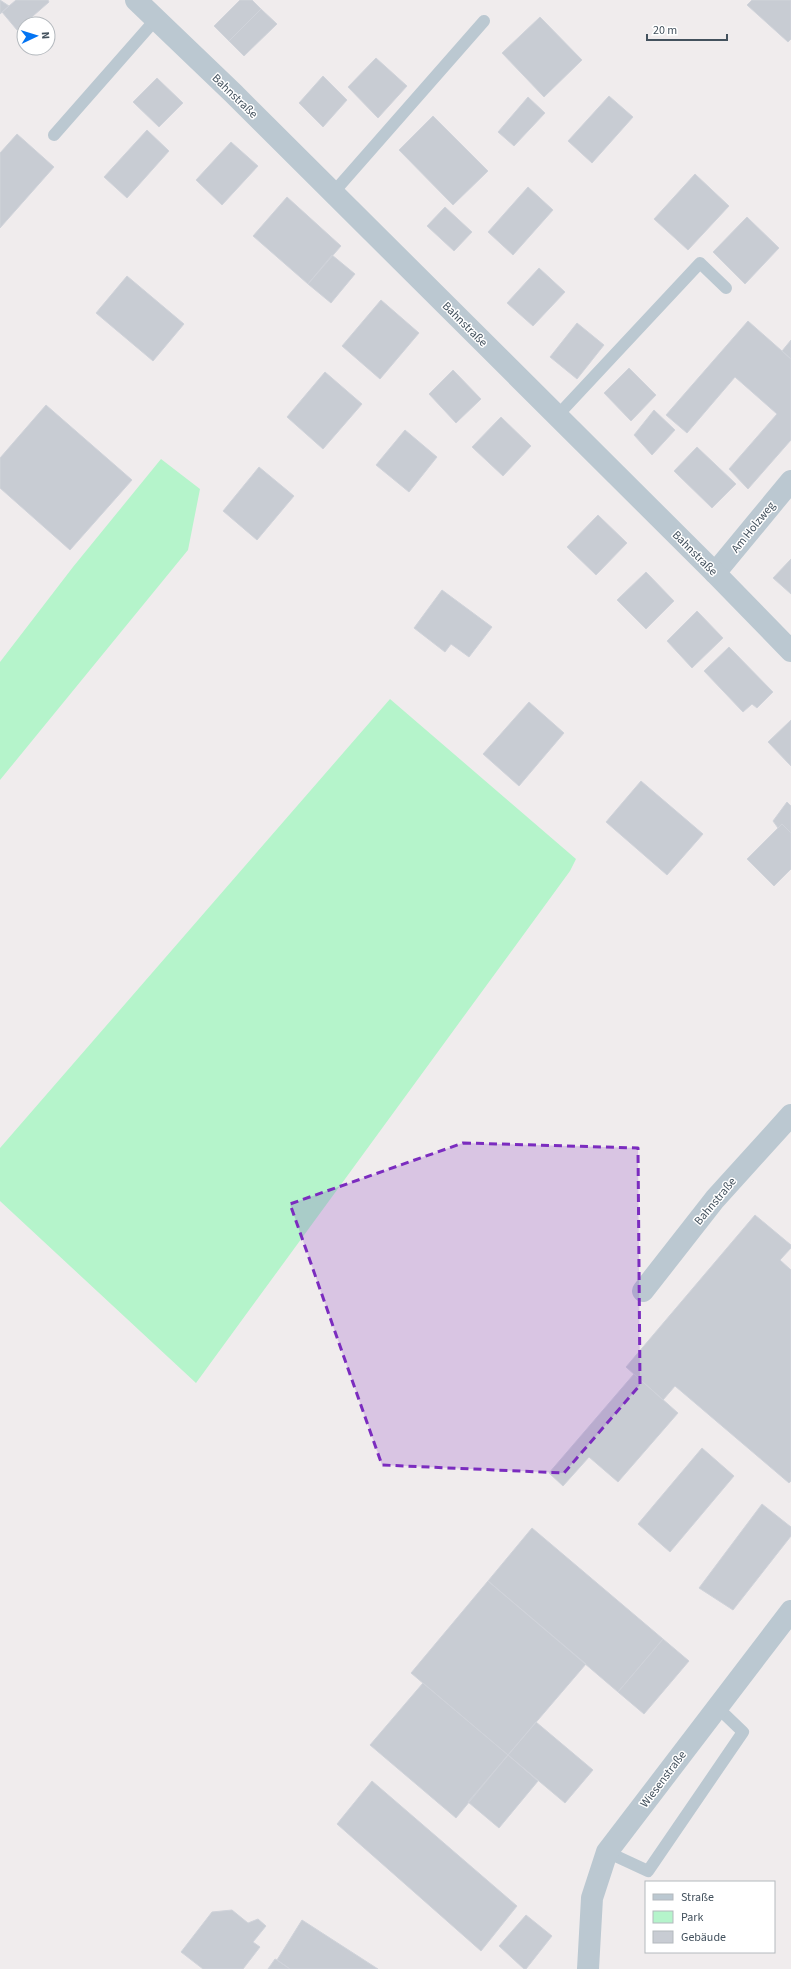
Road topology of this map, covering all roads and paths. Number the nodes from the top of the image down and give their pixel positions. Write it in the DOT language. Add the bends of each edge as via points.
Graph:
graph roads {
  1 [pos="136,0"];
  2 [pos="156,19"];
  3 [pos="484,21"];
  4 [pos="54,135"];
  5 [pos="333,193"];
  6 [pos="726,288"];
  7 [pos="556,416"];
  8 [pos="791,481"];
  9 [pos="715,573"];
  10 [pos="791,651"];
  11 [pos="791,1115"];
  12 [pos="643,1291"];
  13 [pos="791,1611"];
  14 [pos="717,1707"];
  15 [pos="607,1852"];
  16 [pos="588,1969"];
  1 -- 2 [label="street, Bahnstraße"];
  2 -- 4 [label="lane"];
  2 -- 5 [label="street, Bahnstraße"];
  3 -- 5 [label="lane"];
  5 -- 7 [label="street, Bahnstraße"];
  6 -- 7 [label="lane" via="700,263"];
  7 -- 9 [label="street, Bahnstraße"];
  8 -- 9 [label="street, Am Holzweg"];
  9 -- 10 [label="street, Bahnstraße"];
  11 -- 12 [label="street, Bahnstraße" via="715,1199"];
  13 -- 14 [label="street, Wiesenstraße"];
  14 -- 15 [label="street, Wiesenstraße"];
  14 -- 15 [label="lane" via="743,1732 648,1870"];
  15 -- 16 [label="street, Wiesenstraße" via="592,1898"];
}
